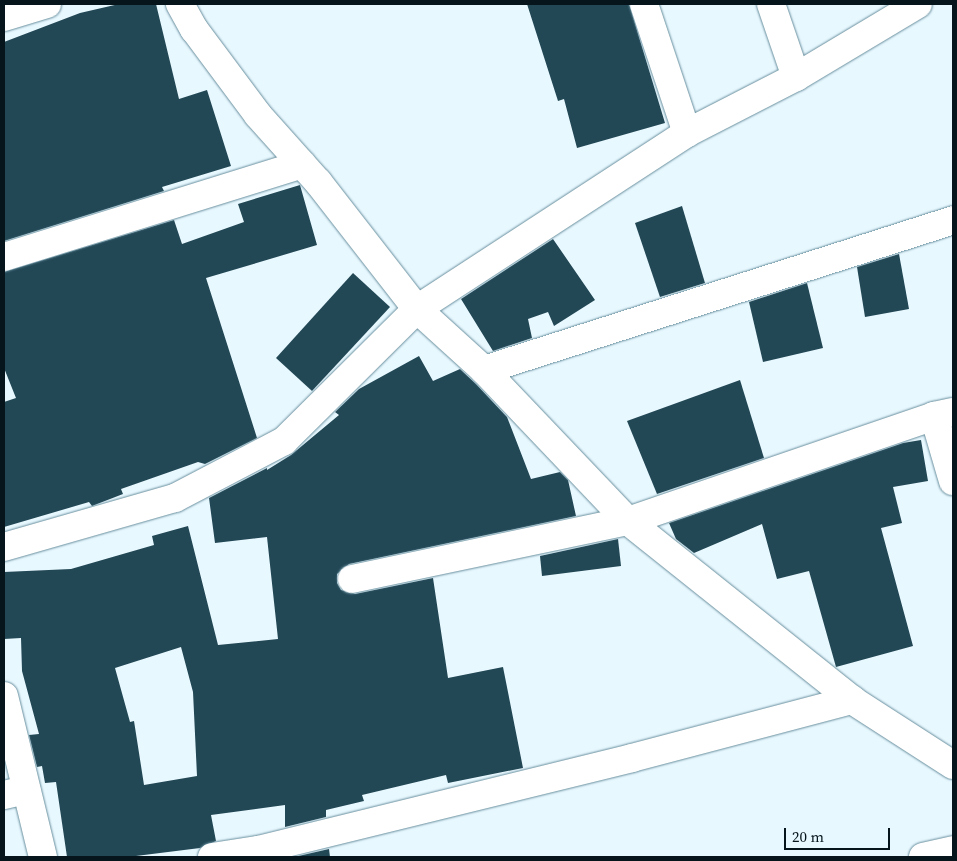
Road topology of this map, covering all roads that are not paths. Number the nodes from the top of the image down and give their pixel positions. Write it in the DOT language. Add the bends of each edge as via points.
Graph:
graph roads {
  1 [pos="47,4"];
  2 [pos="180,4"];
  3 [pos="644,4"];
  4 [pos="771,4"];
  5 [pos="918,4"];
  6 [pos="4,17"];
  7 [pos="796,78"];
  8 [pos="687,133"];
  9 [pos="302,164"];
  10 [pos="953,220"];
  11 [pos="4,257"];
  12 [pos="417,309"];
  13 [pos="484,370"];
  14 [pos="944,414"];
  15 [pos="953,480"];
  16 [pos="628,521"];
  17 [pos="4,547"];
  18 [pos="352,579"];
  19 [pos="4,696"];
  20 [pos="852,700"];
  21 [pos="953,766"];
  22 [pos="15,793"];
  23 [pos="953,850"];
  24 [pos="259,854"];
  25 [pos="43,857"];
  26 [pos="212,857"];
  27 [pos="924,857"];
  1 -- 6 [label="street"];
  2 -- 9 [label="street" via="194,29 258,115"];
  3 -- 8 [label="street"];
  4 -- 7 [label="street"];
  5 -- 7 [label="street"];
  7 -- 8 [label="street"];
  8 -- 12 [label="street"];
  9 -- 11 [label="street"];
  9 -- 12 [label="street"];
  10 -- 13 [label="street"];
  12 -- 13 [label="street"];
  12 -- 17 [label="street" via="284,441 175,498"];
  13 -- 16 [label="street"];
  14 -- 15 [label="street"];
  14 -- 16 [label="street"];
  16 -- 18 [label="street"];
  16 -- 20 [label="street"];
  19 -- 22 [label="street"];
  20 -- 21 [label="street"];
  20 -- 24 [label="street"];
  22 -- 25 [label="street"];
  23 -- 27 [label="street"];
  24 -- 26 [label="street"];
}
